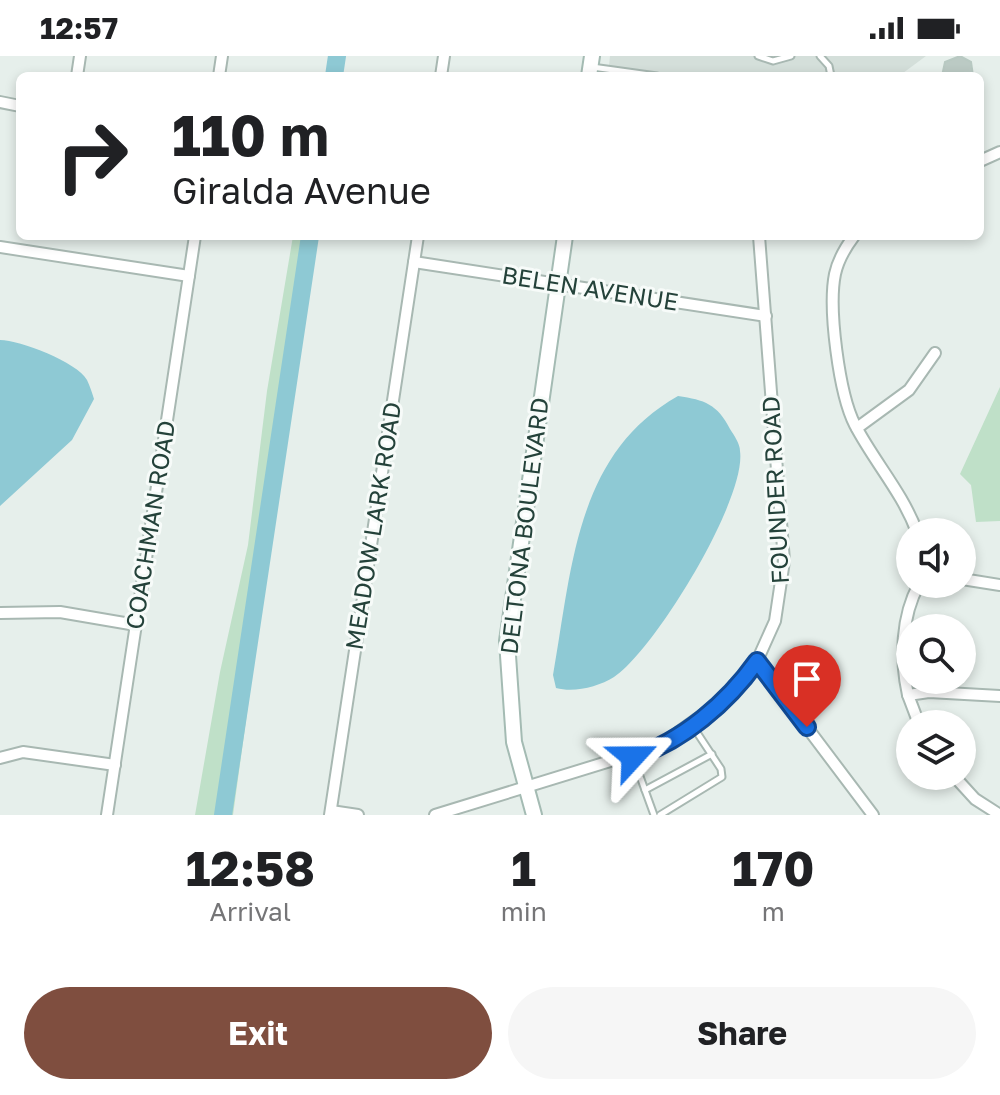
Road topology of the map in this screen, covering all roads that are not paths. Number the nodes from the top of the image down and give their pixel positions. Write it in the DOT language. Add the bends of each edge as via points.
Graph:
graph roads {
  1 [pos="758,56"];
  2 [pos="791,56"];
  3 [pos="591,66"];
  4 [pos="631,72"];
  5 [pos="194,240"];
  6 [pos="417,240"];
  7 [pos="564,240"];
  8 [pos="759,240"];
  9 [pos="852,240"];
  10 [pos="0,247"];
  11 [pos="414,262"];
  12 [pos="189,276"];
  13 [pos="558,284"];
  14 [pos="766,316"];
  15 [pos="935,353"];
  16 [pos="857,428"];
  17 [pos="911,518"];
  18 [pos="976,581"];
  19 [pos="1000,585"];
  20 [pos="913,598"];
  21 [pos="0,613"];
  22 [pos="136,625"];
  23 [pos="757,661"];
  24 [pos="908,695"];
  25 [pos="1000,696"];
  26 [pos="914,710"];
  27 [pos="692,725"];
  28 [pos="712,754"];
  29 [pos="633,757"];
  30 [pos="0,758"];
  31 [pos="115,765"];
  32 [pos="525,789"];
  33 [pos="645,790"];
  34 [pos="967,790"];
  35 [pos="330,813"];
  36 [pos="107,815"];
  37 [pos="358,815"];
  38 [pos="435,815"];
  39 [pos="534,815"];
  40 [pos="657,815"];
  41 [pos="873,815"];
  42 [pos="1000,815"];
  1 -- 2 [label="lane" via="773,61"];
  3 -- 4 [label="lane"];
  5 -- 12 [label="street, COACHMAN ROAD"];
  6 -- 11 [label="street, MEADOW LARK ROAD"];
  7 -- 13 [label="main road, DELTONA BOULEVARD"];
  8 -- 14 [label="street, FOUNDER ROAD"];
  9 -- 16 [label="street" via="835,270 833,299 841,383"];
  10 -- 12 [label="street"];
  11 -- 13 [label="street, BELEN AVENUE"];
  11 -- 35 [label="street, MEADOW LARK ROAD"];
  12 -- 22 [label="street, COACHMAN ROAD"];
  13 -- 14 [label="street, BELEN AVENUE"];
  13 -- 32 [label="main road, DELTONA BOULEVARD" via="507,641 509,706"];
  14 -- 23 [label="street, FOUNDER ROAD" via="784,571 775,621"];
  15 -- 16 [label="street" via="909,390"];
  16 -- 17 [label="street"];
  18 -- 19 [label="street"];
  20 -- 24 [label="street" via="903,644"];
  21 -- 22 [label="street" via="60,612"];
  22 -- 31 [label="street, COACHMAN ROAD"];
  23 -- 27 [label="street, FOUNDER ROAD" via="728,697"];
  23 -- 41 [label="street"];
  24 -- 25 [label="street"];
  24 -- 26 [label="street"];
  27 -- 28 [label="lane"];
  27 -- 29 [label="street, FOUNDER ROAD"];
  28 -- 33 [label="lane"];
  28 -- 40 [label="lane" via="722,777"];
  29 -- 32 [label="street, FOUNDER ROAD"];
  29 -- 33 [label="lane"];
  30 -- 31 [label="street" via="23,752"];
  31 -- 36 [label="street, COACHMAN ROAD"];
  32 -- 38 [label="street, FOUNDER ROAD"];
  32 -- 39 [label="main road, DELTONA BOULEVARD"];
  33 -- 40 [label="lane"];
  34 -- 42 [label="street"];
  35 -- 37 [label="street"];
}
